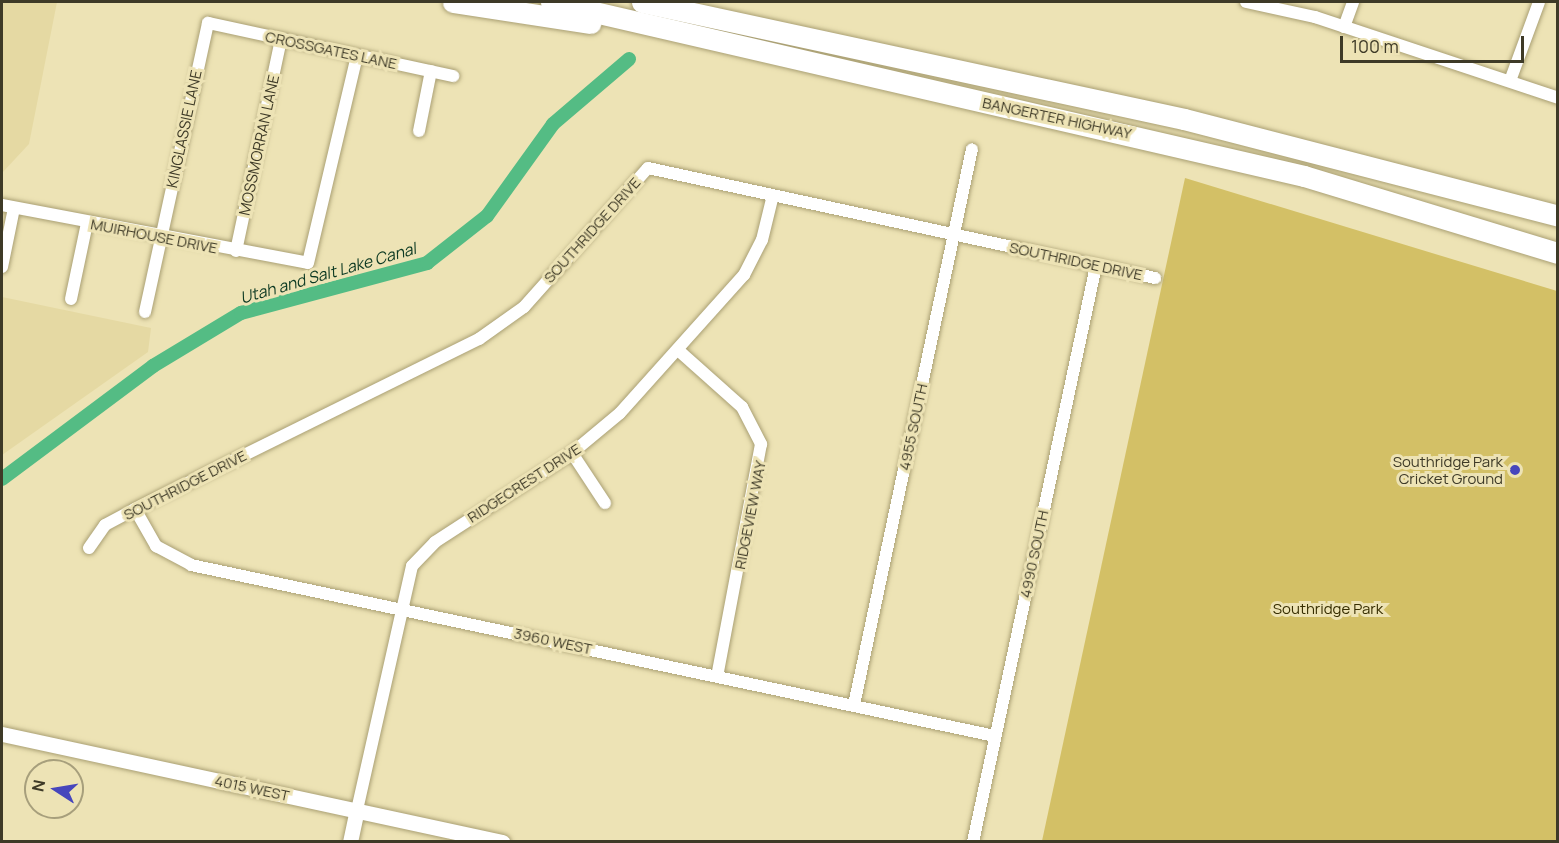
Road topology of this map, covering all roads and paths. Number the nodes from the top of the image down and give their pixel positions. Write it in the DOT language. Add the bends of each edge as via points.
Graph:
graph roads {
  1 [pos="453,2"];
  2 [pos="551,2"];
  3 [pos="647,2"];
  4 [pos="1246,2"];
  5 [pos="1353,2"];
  6 [pos="1539,2"];
  7 [pos="208,23"];
  8 [pos="1344,27"];
  9 [pos="692,36"];
  10 [pos="282,39"];
  11 [pos="357,56"];
  12 [pos="431,72"];
  13 [pos="453,76"];
  14 [pos="1510,81"];
  15 [pos="1557,98"];
  16 [pos="419,131"];
  17 [pos="972,149"];
  18 [pos="773,195"];
  19 [pos="2,206"];
  20 [pos="14,208"];
  21 [pos="1557,216"];
  22 [pos="87,224"];
  23 [pos="1474,230"];
  24 [pos="161,235"];
  25 [pos="954,235"];
  26 [pos="236,251"];
  27 [pos="1557,253"];
  28 [pos="1096,266"];
  29 [pos="2,267"];
  30 [pos="1557,269"];
  31 [pos="1155,278"];
  32 [pos="71,299"];
  33 [pos="145,312"];
  34 [pos="678,350"];
  35 [pos="572,453"];
  36 [pos="605,503"];
  37 [pos="135,509"];
  38 [pos="89,548"];
  39 [pos="400,609"];
  40 [pos="717,676"];
  41 [pos="854,705"];
  42 [pos="2,734"];
  43 [pos="995,736"];
  44 [pos="357,810"];
  45 [pos="350,842"];
  46 [pos="502,842"];
  47 [pos="973,842"];
  1 -- 9 [label="highway"];
  2 -- 9 [label="highway, BANGERTER HIGHWAY"];
  3 -- 21 [label="highway, BANGERTER HIGHWAY" via="1184,119"];
  4 -- 8 [label="street"];
  5 -- 8 [label="street"];
  6 -- 14 [label="street"];
  7 -- 10 [label="street, CROSSGATES LANE"];
  7 -- 24 [label="street, KINGLASSIE LANE"];
  8 -- 14 [label="street"];
  9 -- 23 [label="highway, BANGERTER HIGHWAY" via="1259,164"];
  10 -- 11 [label="street, CROSSGATES LANE"];
  10 -- 26 [label="street, MOSSMORRAN LANE"];
  11 -- 12 [label="street, CROSSGATES LANE"];
  11 -- 26 [label="street, MUIRHOUSE DRIVE" via="308,263"];
  12 -- 13 [label="street, CROSSGATES LANE"];
  12 -- 16 [label="street"];
  14 -- 15 [label="street"];
  17 -- 25 [label="street, 4955 SOUTH"];
  18 -- 25 [label="street, SOUTHRIDGE DRIVE"];
  18 -- 34 [label="street, RIDGECREST DRIVE" via="754,260"];
  18 -- 37 [label="street, SOUTHRIDGE DRIVE" via="648,168 524,307 479,339"];
  19 -- 20 [label="street, MUIRHOUSE DRIVE"];
  20 -- 22 [label="street, MUIRHOUSE DRIVE"];
  20 -- 29 [label="street"];
  22 -- 24 [label="street, MUIRHOUSE DRIVE"];
  22 -- 32 [label="street"];
  23 -- 27 [label="highway, BANGERTER HIGHWAY"];
  23 -- 30 [label="highway"];
  24 -- 26 [label="street, MUIRHOUSE DRIVE"];
  24 -- 33 [label="street, KINGLASSIE LANE"];
  25 -- 28 [label="street, SOUTHRIDGE DRIVE"];
  25 -- 41 [label="street, 4955 SOUTH"];
  28 -- 31 [label="street, SOUTHRIDGE DRIVE"];
  28 -- 43 [label="street, 4990 SOUTH"];
  34 -- 35 [label="street, RIDGECREST DRIVE" via="620,413"];
  34 -- 40 [label="street, RIDGEVIEW WAY" via="742,407 761,444"];
  35 -- 36 [label="street"];
  35 -- 39 [label="street, RIDGECREST DRIVE" via="422,552 412,566"];
  37 -- 38 [label="street, SOUTHRIDGE DRIVE" via="105,525"];
  37 -- 39 [label="street, 3960 WEST" via="156,546 178,561"];
  39 -- 40 [label="street, 3960 WEST"];
  39 -- 44 [label="street, RIDGECREST DRIVE"];
  40 -- 41 [label="street, 3960 WEST"];
  41 -- 43 [label="street, 3960 WEST"];
  42 -- 44 [label="street, 4015 WEST"];
  43 -- 47 [label="street, 4990 SOUTH"];
  44 -- 45 [label="street"];
  44 -- 46 [label="street, 4015 WEST"];
}
